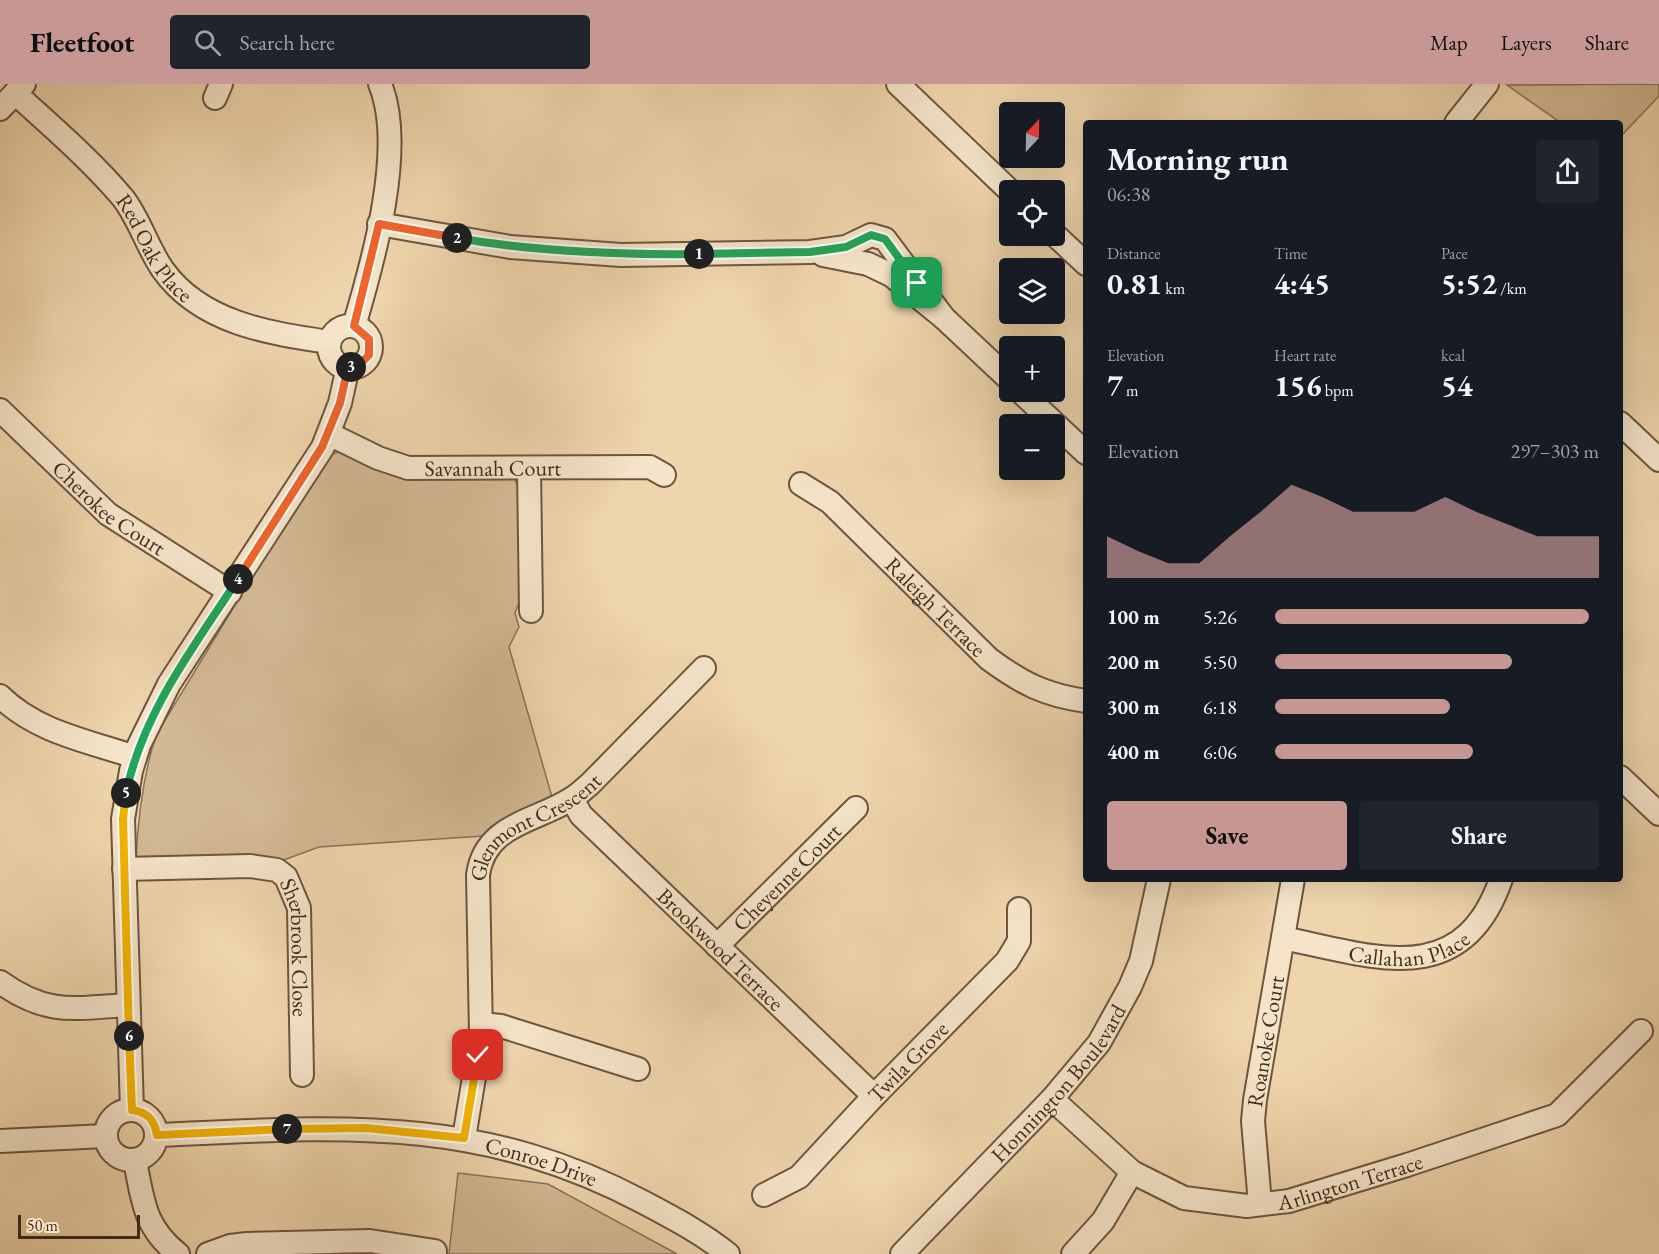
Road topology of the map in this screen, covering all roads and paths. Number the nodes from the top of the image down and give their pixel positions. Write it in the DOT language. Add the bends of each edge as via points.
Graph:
graph roads {
  1 [pos="380,84"];
  2 [pos="898,84"];
  3 [pos="1487,84"];
  4 [pos="13,95"];
  5 [pos="1458,120"];
  6 [pos="999,180"];
  7 [pos="379,224"];
  8 [pos="1065,244"];
  9 [pos="810,252"];
  10 [pos="1083,261"];
  11 [pos="944,318"];
  12 [pos="354,326"];
  13 [pos="329,342"];
  14 [pos="348,367"];
  15 [pos="999,370"];
  16 [pos="1032,402"];
  17 [pos="0,411"];
  18 [pos="1623,426"];
  19 [pos="329,434"];
  20 [pos="1083,450"];
  21 [pos="1659,460"];
  22 [pos="529,468"];
  23 [pos="664,474"];
  24 [pos="801,484"];
  25 [pos="230,592"];
  26 [pos="531,611"];
  27 [pos="704,668"];
  28 [pos="0,696"];
  29 [pos="1083,700"];
  30 [pos="135,757"];
  31 [pos="1623,780"];
  32 [pos="572,799"];
  33 [pos="856,808"];
  34 [pos="1659,814"];
  35 [pos="124,869"];
  36 [pos="1158,882"];
  37 [pos="1292,882"];
  38 [pos="1500,882"];
  39 [pos="1019,909"];
  40 [pos="1283,938"];
  41 [pos="717,946"];
  42 [pos="0,982"];
  43 [pos="128,1005"];
  44 [pos="481,1024"];
  45 [pos="1641,1031"];
  46 [pos="638,1069"];
  47 [pos="302,1075"];
  48 [pos="874,1096"];
  49 [pos="1052,1099"];
  50 [pos="132,1110"];
  51 [pos="157,1135"];
  52 [pos="106,1137"];
  53 [pos="464,1138"];
  54 [pos="0,1141"];
  55 [pos="135,1161"];
  56 [pos="1132,1172"];
  57 [pos="764,1195"];
  58 [pos="1260,1204"];
  59 [pos="435,1251"];
  60 [pos="178,1254"];
  61 [pos="208,1254"];
  62 [pos="728,1254"];
  63 [pos="902,1254"];
  64 [pos="1073,1254"];
  1 -- 7 [label="street" via="390,121 390,154"];
  2 -- 6 [label="street"];
  3 -- 5 [label="street"];
  4 -- 13 [label="street, Red Oak Place" via="122,197 164,270 189,298 232,321"];
  7 -- 9 [label="street" via="510,248 621,255"];
  7 -- 12 [label="street"];
  8 -- 10 [label="street"];
  9 -- 11 [label="street" via="868,264 891,275"];
  9 -- 11 [label="street" via="846,247 871,235 885,239"];
  11 -- 15 [label="street"];
  12 -- 13 [label="street" via="341,327"];
  12 -- 14 [label="street" via="369,339 369,355 358,366"];
  13 -- 14 [label="street" via="335,361"];
  14 -- 19 [label="street"];
  16 -- 20 [label="street"];
  17 -- 25 [label="street, Cherokee Court" via="108,514"];
  18 -- 21 [label="street"];
  19 -- 22 [label="street, Savannah Court" via="408,468"];
  19 -- 25 [label="street"];
  22 -- 23 [label="street, Savannah Court" via="650,467"];
  22 -- 26 [label="street"];
  24 -- 29 [label="street, Raleigh Terrace" via="830,502 989,659 1038,691"];
  25 -- 30 [label="street" via="158,703"];
  27 -- 32 [label="street, Glenmont Crescent" via="610,766"];
  28 -- 30 [label="street" via="40,725"];
  30 -- 35 [label="street" via="123,819"];
  31 -- 34 [label="street"];
  32 -- 41 [label="street, Brookwood Terrace" via="581,815"];
  32 -- 44 [label="street, Glenmont Crescent" via="500,834 479,863"];
  33 -- 41 [label="street, Cheyenne Court"];
  35 -- 43 [label="street"];
  35 -- 47 [label="street, Sherbrook Close" via="250,866 278,870 286,877 299,908"];
  36 -- 49 [label="street, Honnington Boulevard" via="1141,961 1130,987 1099,1043"];
  37 -- 40 [label="street, Roanoke Court"];
  38 -- 40 [label="street, Callahan Place" via="1488,909 1466,937 1428,957 1390,959"];
  39 -- 48 [label="street, Twila Grove" via="1019,941 1007,961"];
  40 -- 58 [label="street, Roanoke Court" via="1254,1100"];
  41 -- 48 [label="street, Brookwood Terrace"];
  42 -- 43 [label="street" via="29,1000 56,1009"];
  43 -- 50 [label="street"];
  44 -- 46 [label="street" via="501,1026"];
  44 -- 53 [label="street, Glenmont Crescent"];
  45 -- 58 [label="street, Arlington Terrace" via="1557,1115 1407,1166 1289,1201"];
  48 -- 57 [label="street, Twila Grove" via="799,1177"];
  49 -- 56 [label="street, Arlington Terrace"];
  49 -- 63 [label="street, Honnington Boulevard"];
  50 -- 51 [label="street" via="150,1118"];
  50 -- 52 [label="street" via="114,1117"];
  51 -- 53 [label="street, Conroe Drive" via="346,1128"];
  51 -- 55 [label="street" via="150,1153"];
  52 -- 54 [label="street"];
  52 -- 55 [label="street" via="113,1154"];
  53 -- 62 [label="street, Conroe Drive" via="523,1152 606,1183 704,1234"];
  55 -- 60 [label="street" via="148,1221"];
  56 -- 58 [label="street, Arlington Terrace" via="1184,1198 1247,1206"];
  56 -- 64 [label="street" via="1102,1221"];
  59 -- 61 [label="street" via="359,1241 247,1244"];
}
